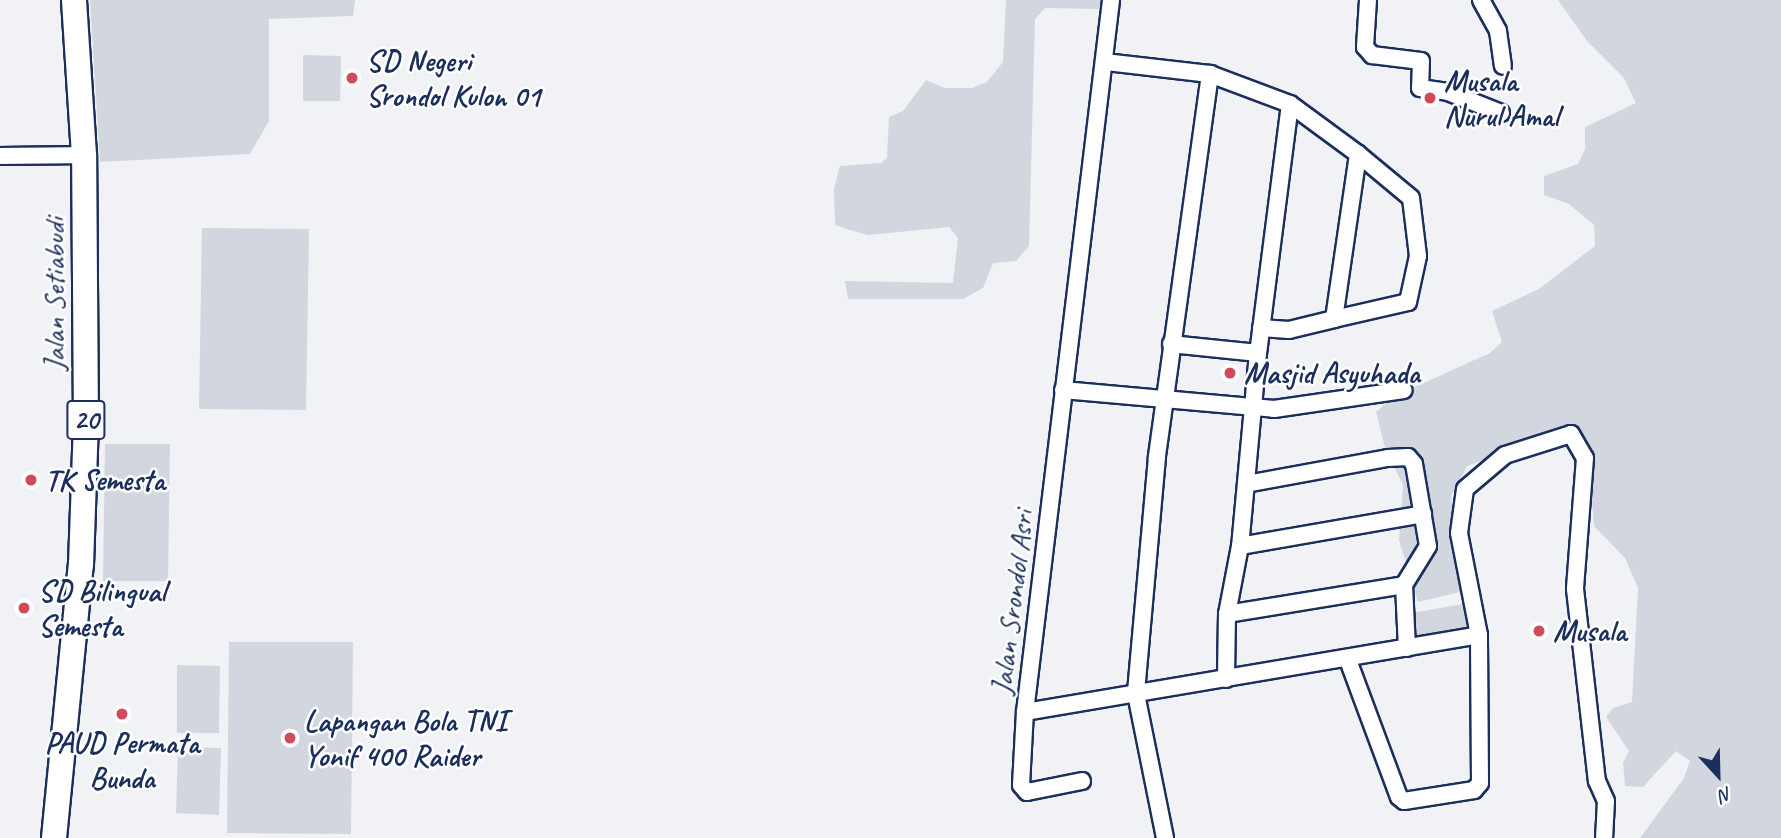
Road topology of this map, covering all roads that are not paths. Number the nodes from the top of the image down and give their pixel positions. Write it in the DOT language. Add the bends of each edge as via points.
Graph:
graph roads {
  1 [pos="74,0"];
  2 [pos="1111,0"];
  3 [pos="1368,0"];
  4 [pos="1481,0"];
  5 [pos="1106,62"];
  6 [pos="1503,66"];
  7 [pos="1210,74"];
  8 [pos="1290,104"];
  9 [pos="1502,113"];
  10 [pos="1358,154"];
  11 [pos="84,155"];
  12 [pos="0,156"];
  13 [pos="1334,318"];
  14 [pos="1261,328"];
  15 [pos="1171,344"];
  16 [pos="1258,353"];
  17 [pos="1063,390"];
  18 [pos="1405,390"];
  19 [pos="1164,400"];
  20 [pos="1251,409"];
  21 [pos="1246,484"];
  22 [pos="1423,514"];
  23 [pos="1240,546"];
  24 [pos="1404,585"];
  25 [pos="1227,614"];
  26 [pos="1479,635"];
  27 [pos="1407,648"];
  28 [pos="1348,660"];
  29 [pos="1226,679"];
  30 [pos="1136,694"];
  31 [pos="1025,712"];
  32 [pos="1082,781"];
  33 [pos="54,838"];
  34 [pos="1165,838"];
  35 [pos="1604,838"];
  1 -- 11 [label="highway, Jalan Setiabudi / 20"];
  2 -- 5 [label="street, Jalan Srondol Asri"];
  3 -- 9 [label="street" via="1368,52 1380,58 1421,61 1420,88 1448,92"];
  4 -- 6 [label="street" via="1498,31"];
  5 -- 7 [label="street"];
  5 -- 17 [label="street, Jalan Srondol Asri"];
  7 -- 8 [label="street"];
  7 -- 15 [label="street"];
  8 -- 10 [label="street"];
  8 -- 14 [label="street"];
  10 -- 13 [label="street"];
  10 -- 13 [label="street" via="1411,198 1418,256 1410,301"];
  11 -- 12 [label="street"];
  11 -- 33 [label="highway, Jalan Setiabudi / 20" via="86,425 81,565"];
  13 -- 14 [label="street" via="1289,330"];
  14 -- 16 [label="street"];
  15 -- 16 [label="street"];
  15 -- 19 [label="street"];
  16 -- 20 [label="street"];
  17 -- 19 [label="street"];
  17 -- 31 [label="street, Jalan Srondol Asri"];
  18 -- 20 [label="street" via="1300,407"];
  19 -- 20 [label="street"];
  19 -- 30 [label="street"];
  20 -- 21 [label="street"];
  21 -- 22 [label="street" via="1408,457 1418,472"];
  21 -- 23 [label="street"];
  22 -- 23 [label="street"];
  22 -- 24 [label="street" via="1427,549"];
  23 -- 25 [label="street"];
  24 -- 25 [label="street"];
  24 -- 27 [label="street"];
  25 -- 29 [label="street"];
  26 -- 27 [label="street, Jalan Srondol Asri"];
  26 -- 28 [label="street" via="1480,783 1469,792 1404,801 1399,797"];
  26 -- 35 [label="street" via="1459,533 1466,486 1505,455 1571,433 1585,458 1575,589 1597,782 1606,801"];
  27 -- 28 [label="street, Jalan Srondol Asri"];
  28 -- 29 [label="street, Jalan Srondol Asri"];
  29 -- 30 [label="street, Jalan Srondol Asri"];
  30 -- 31 [label="street, Jalan Srondol Asri"];
  30 -- 34 [label="street"];
  31 -- 32 [label="street" via="1023,790"];
}
